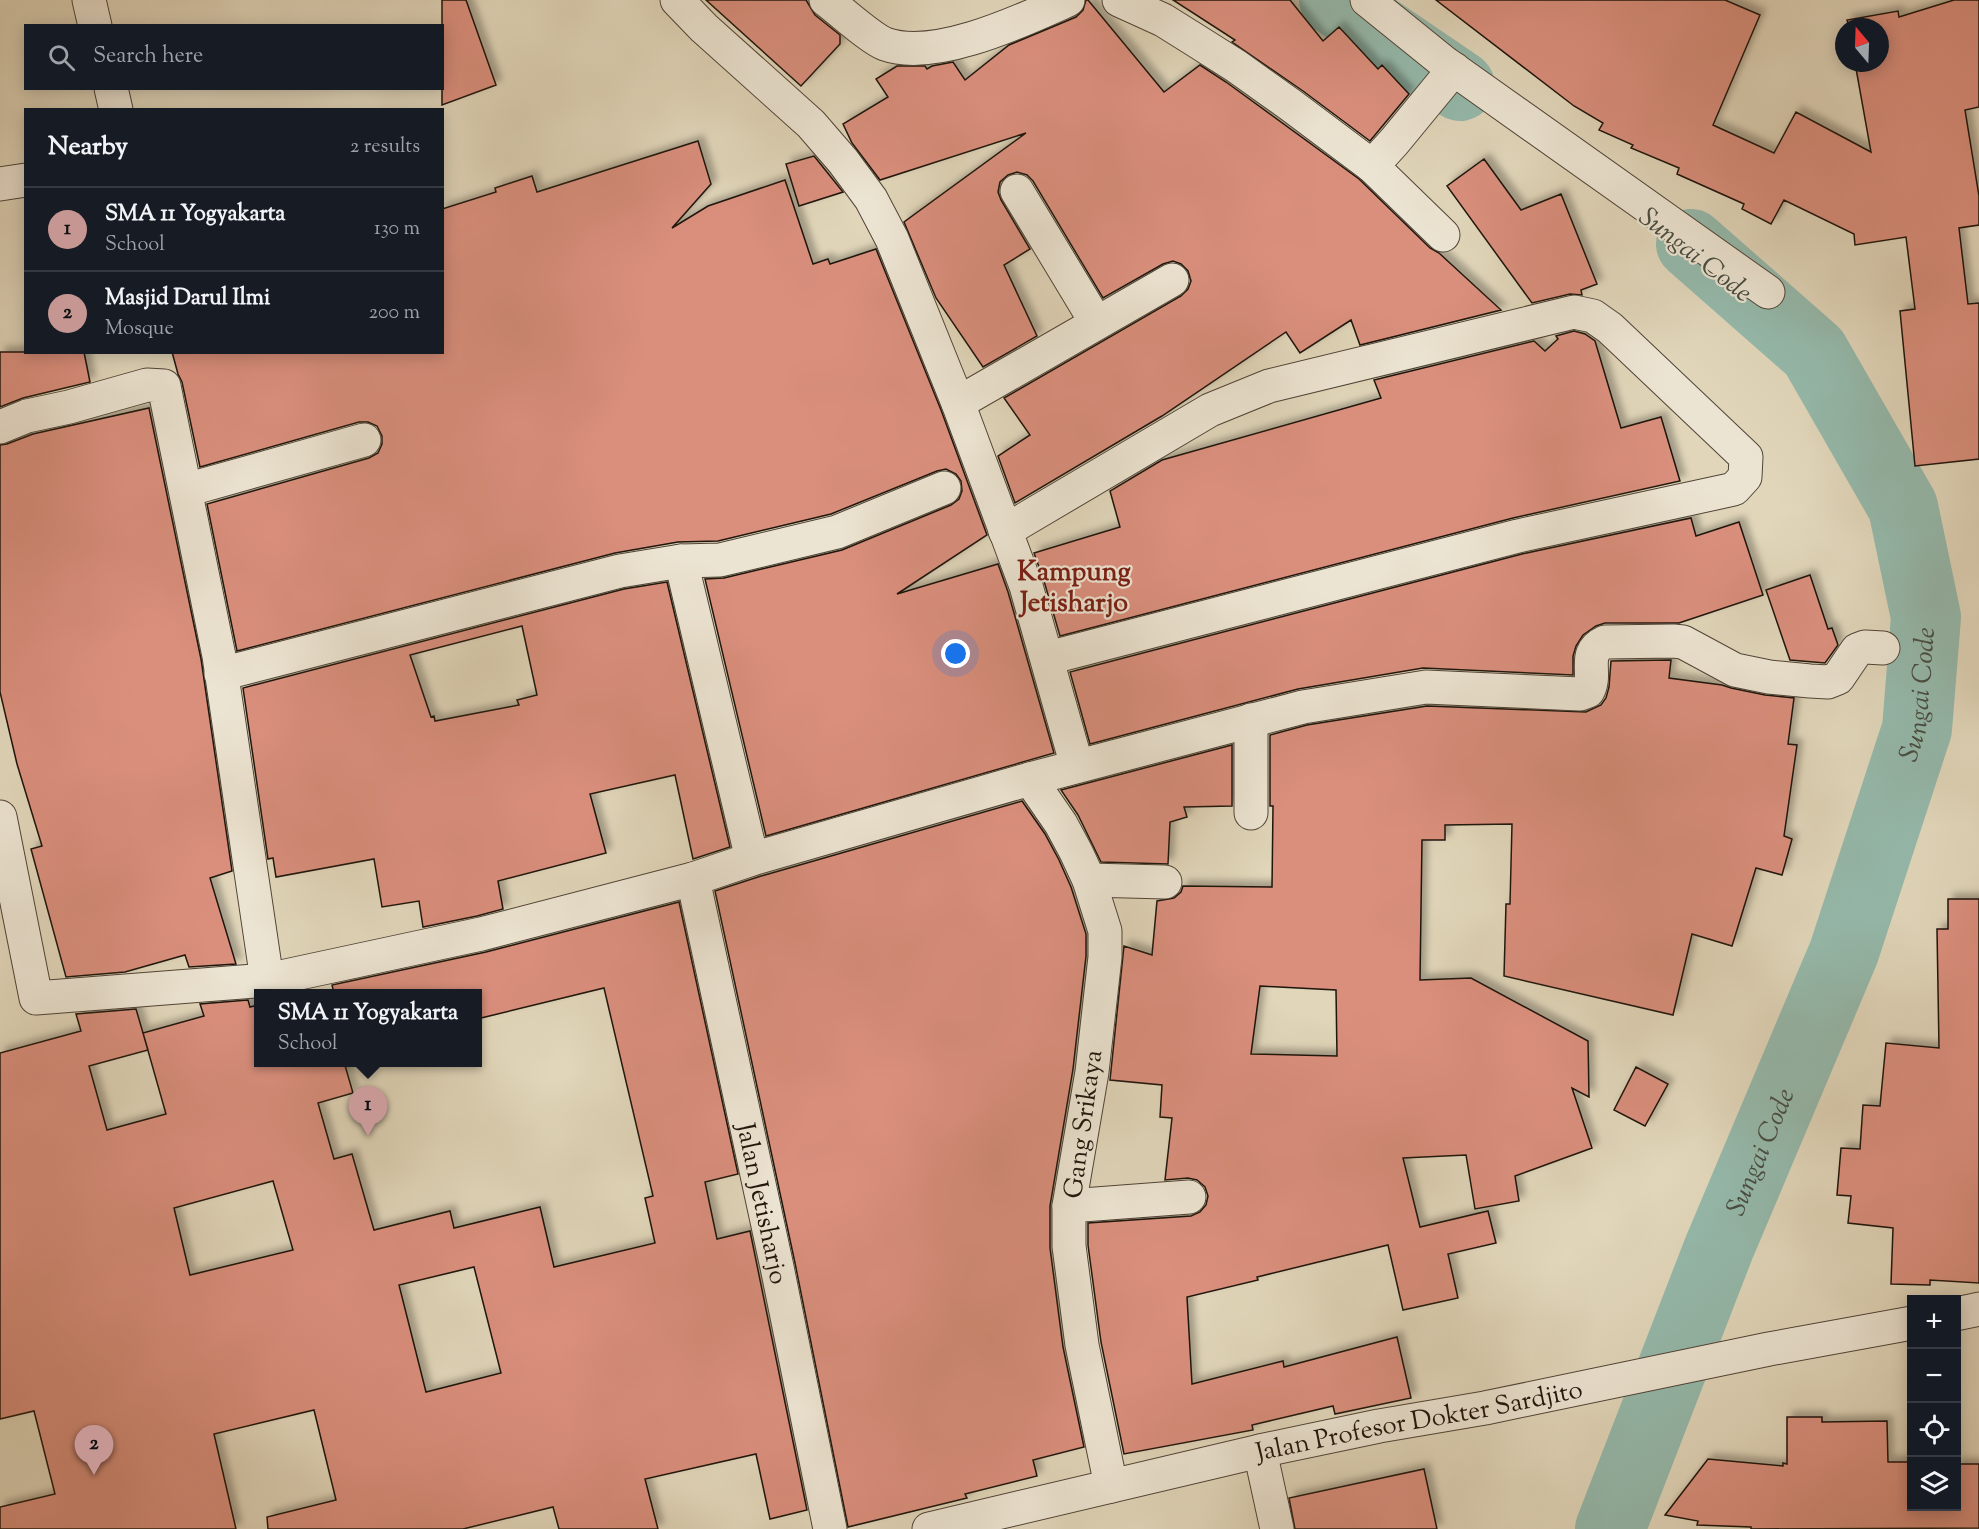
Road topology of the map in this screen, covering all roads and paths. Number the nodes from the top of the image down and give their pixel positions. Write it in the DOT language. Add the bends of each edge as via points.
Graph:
graph roads {
  1 [pos="88,0"];
  2 [pos="677,0"];
  3 [pos="826,0"];
  4 [pos="1068,0"];
  5 [pos="1119,0"];
  6 [pos="1367,0"];
  7 [pos="94,24"];
  8 [pos="1450,73"];
  9 [pos="112,90"];
  10 [pos="116,108"];
  11 [pos="1372,166"];
  12 [pos="24,180"];
  13 [pos="0,184"];
  14 [pos="1017,191"];
  15 [pos="1443,235"];
  16 [pos="1172,280"];
  17 [pos="1768,292"];
  18 [pos="1096,322"];
  19 [pos="958,403"];
  20 [pos="0,427"];
  21 [pos="364,440"];
  22 [pos="944,488"];
  23 [pos="186,490"];
  24 [pos="1005,531"];
  25 [pos="681,561"];
  26 [pos="1883,648"];
  27 [pos="1048,658"];
  28 [pos="222,674"];
  29 [pos="1251,720"];
  30 [pos="1077,766"];
  31 [pos="1030,779"];
  32 [pos="1251,813"];
  33 [pos="0,817"];
  34 [pos="752,859"];
  35 [pos="693,879"];
  36 [pos="1089,880"];
  37 [pos="1165,882"];
  38 [pos="267,980"];
  39 [pos="1189,1197"];
  40 [pos="1069,1206"];
  41 [pos="1979,1309"];
  42 [pos="1961,1313"];
  43 [pos="1907,1324"];
  44 [pos="1260,1451"];
  45 [pos="1111,1485"];
  46 [pos="830,1529"];
  47 [pos="929,1529"];
  48 [pos="1277,1529"];
  1 -- 7 [label="street"];
  2 -- 19 [label="street" via="811,124 871,199 892,239"];
  3 -- 4 [label="street" via="882,43 902,49 970,40"];
  5 -- 11 [label="street" via="1163,20 1236,66"];
  6 -- 8 [label="street"];
  8 -- 11 [label="street"];
  8 -- 17 [label="street"];
  9 -- 10 [label="street"];
  11 -- 15 [label="street"];
  12 -- 13 [label="street"];
  14 -- 18 [label="street"];
  16 -- 18 [label="street"];
  18 -- 19 [label="street"];
  19 -- 24 [label="street"];
  20 -- 23 [label="street" via="27,416 147,385 164,386"];
  21 -- 23 [label="street"];
  22 -- 25 [label="street" via="837,532 720,560"];
  23 -- 28 [label="street"];
  24 -- 27 [label="street"];
  24 -- 27 [label="street" via="1209,410 1269,386 1574,312 1593,316 1610,328 1746,457 1745,477 1734,489 1518,536"];
  25 -- 28 [label="street" via="620,571"];
  25 -- 34 [label="street"];
  26 -- 29 [label="street" via="1857,650 1838,678 1828,682 1735,670 1673,640 1605,642 1591,654 1592,685 1580,694 1426,687 1303,707"];
  27 -- 30 [label="street"];
  28 -- 38 [label="street"];
  29 -- 30 [label="street"];
  29 -- 32 [label="street"];
  30 -- 31 [label="street"];
  31 -- 34 [label="street"];
  31 -- 36 [label="street, Gang Srikaya" via="1061,825"];
  33 -- 38 [label="street" via="36,998"];
  34 -- 35 [label="street"];
  35 -- 38 [label="street" via="481,934"];
  35 -- 46 [label="street, Jalan Jetisharjo"];
  36 -- 37 [label="street"];
  36 -- 40 [label="street, Gang Srikaya" via="1105,932 1105,957 1092,1072"];
  39 -- 40 [label="street"];
  40 -- 45 [label="street, Gang Srikaya" via="1069,1246 1082,1345"];
  41 -- 42 [label="street"];
  43 -- 44 [label="street, Jalan Profesor Dokter Sardjito"];
  44 -- 45 [label="street, Jalan Profesor Dokter Sardjito"];
  44 -- 48 [label="street"];
  45 -- 47 [label="street, Jalan Profesor Dokter Sardjito"];
}
